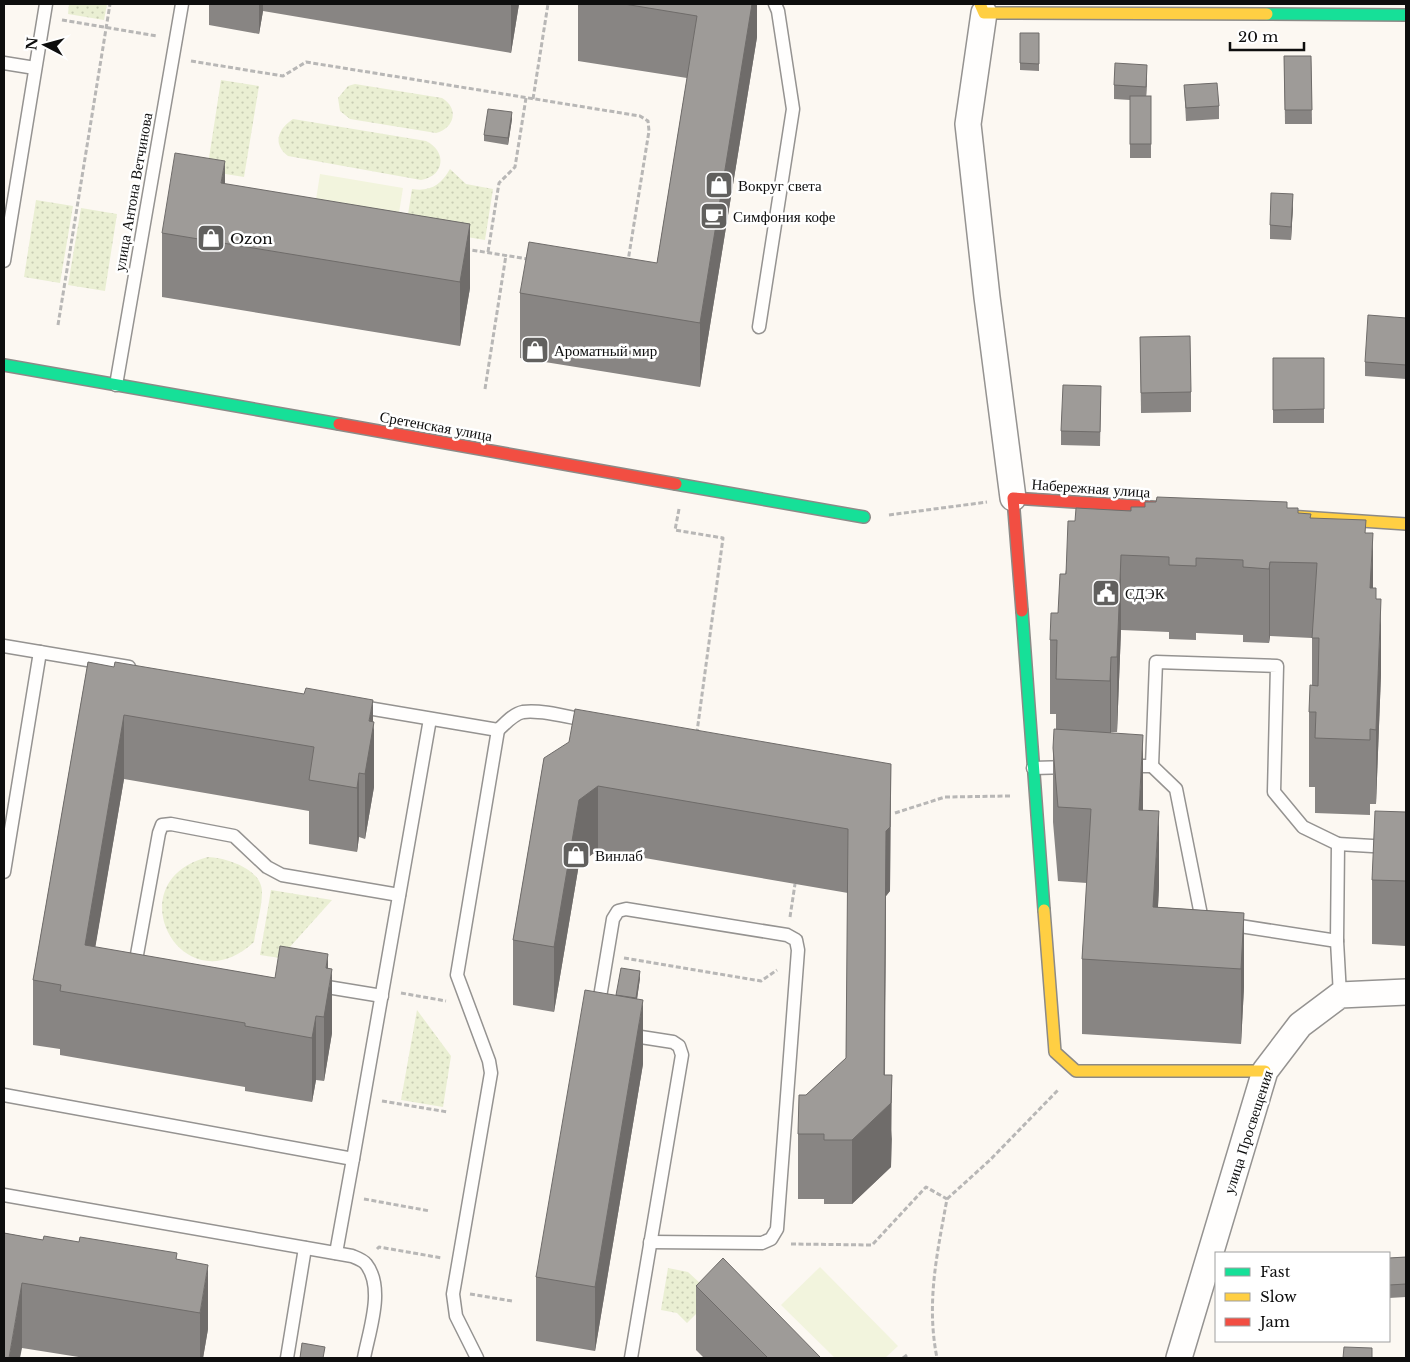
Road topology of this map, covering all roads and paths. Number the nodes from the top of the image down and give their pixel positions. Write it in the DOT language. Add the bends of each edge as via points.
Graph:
graph roads {
  1 [pos="46,4"];
  2 [pos="110,4"];
  3 [pos="182,4"];
  4 [pos="548,4"];
  5 [pos="775,4"];
  6 [pos="982,9"];
  7 [pos="1406,15"];
  8 [pos="59,20"];
  9 [pos="106,28"];
  10 [pos="157,36"];
  11 [pos="172,58"];
  12 [pos="4,63"];
  13 [pos="35,68"];
  14 [pos="526,98"];
  15 [pos="533,99"];
  16 [pos="460,248"];
  17 [pos="488,252"];
  18 [pos="506,255"];
  19 [pos="4,260"];
  20 [pos="536,260"];
  21 [pos="626,265"];
  22 [pos="58,325"];
  23 [pos="758,327"];
  24 [pos="4,366"];
  25 [pos="116,385"];
  26 [pos="485,389"];
  27 [pos="1013,498"];
  28 [pos="680,507"];
  29 [pos="1190,510"];
  30 [pos="1259,514"];
  31 [pos="864,517"];
  32 [pos="1406,524"];
  33 [pos="4,646"];
  34 [pos="40,652"];
  35 [pos="147,670"];
  36 [pos="340,703"];
  37 [pos="430,719"];
  38 [pos="602,723"];
  39 [pos="498,730"];
  40 [pos="696,739"];
  41 [pos="1112,766"];
  42 [pos="1152,766"];
  43 [pos="1082,767"];
  44 [pos="1033,768"];
  45 [pos="1035,794"];
  46 [pos="895,812"];
  47 [pos="1338,844"];
  48 [pos="1406,848"];
  49 [pos="4,872"];
  50 [pos="795,884"];
  51 [pos="399,895"];
  52 [pos="790,917"];
  53 [pos="1337,941"];
  54 [pos="607,955"];
  55 [pos="798,955"];
  56 [pos="147,975"];
  57 [pos="305,983"];
  58 [pos="1406,992"];
  59 [pos="382,993"];
  60 [pos="1340,995"];
  61 [pos="467,1005"];
  62 [pos="597,1023"];
  63 [pos="616,1033"];
  64 [pos="1265,1071"];
  65 [pos="1076,1072"];
  66 [pos="4,1095"];
  67 [pos="364,1098"];
  68 [pos="448,1112"];
  69 [pos="353,1159"];
  70 [pos="4,1195"];
  71 [pos="346,1196"];
  72 [pos="947,1199"];
  73 [pos="430,1211"];
  74 [pos="650,1242"];
  75 [pos="791,1244"];
  76 [pos="305,1248"];
  77 [pos="336,1253"];
  78 [pos="460,1261"];
  79 [pos="364,1262"];
  80 [pos="454,1291"];
  81 [pos="512,1301"];
  82 [pos="287,1358"];
  83 [pos="364,1358"];
  84 [pos="477,1358"];
  85 [pos="631,1358"];
  86 [pos="937,1358"];
  87 [pos="1179,1358"];
  1 -- 13 [label="lane"];
  2 -- 9 [label="path"];
  3 -- 11 [label="lane, улица Антона Ветчинова"];
  4 -- 15 [label="path"];
  5 -- 23 [label="lane" via="793,109"];
  6 -- 7 [label="street"];
  6 -- 27 [label="street" via="968,124"];
  8 -- 9 [label="path"];
  9 -- 10 [label="path"];
  9 -- 22 [label="path"];
  11 -- 14 [label="path" via="283,76 306,62"];
  11 -- 25 [label="lane, улица Антона Ветчинова"];
  12 -- 13 [label="lane"];
  13 -- 19 [label="lane"];
  14 -- 15 [label="path"];
  14 -- 17 [label="path" via="515,167 499,183"];
  15 -- 21 [label="path" via="640,116 648,121"];
  16 -- 17 [label="path"];
  17 -- 18 [label="path"];
  18 -- 20 [label="path"];
  18 -- 26 [label="path"];
  24 -- 25 [label="street, Сретенская улица"];
  25 -- 31 [label="street, Сретенская улица"];
  27 -- 29 [label="street, Набережная улица"];
  27 -- 31 [label="path" via="925,512"];
  27 -- 44 [label="street"];
  28 -- 40 [label="path" via="675,530 723,538"];
  30 -- 32 [label="street"];
  33 -- 34 [label="lane"];
  34 -- 35 [label="lane"];
  34 -- 49 [label="lane"];
  36 -- 37 [label="lane"];
  37 -- 39 [label="lane"];
  37 -- 51 [label="lane"];
  38 -- 39 [label="lane" via="522,712"];
  39 -- 61 [label="lane" via="458,960 457,975"];
  41 -- 42 [label="lane"];
  42 -- 47 [label="lane" via="1156,662 1277,666 1274,792 1303,827"];
  42 -- 53 [label="lane" via="1176,789 1202,920"];
  43 -- 44 [label="lane"];
  44 -- 45 [label="street"];
  45 -- 46 [label="path" via="945,797"];
  45 -- 65 [label="street" via="1055,1052"];
  47 -- 48 [label="lane"];
  47 -- 53 [label="lane"];
  50 -- 52 [label="path"];
  51 -- 56 [label="lane" via="282,874 267,867 234,836 162,825 158,832 136,960 139,970"];
  51 -- 59 [label="lane"];
  53 -- 60 [label="lane"];
  54 -- 55 [label="path" via="762,981"];
  54 -- 55 [label="lane" via="613,919 618,911 626,910 787,934 796,940"];
  54 -- 62 [label="lane"];
  55 -- 74 [label="lane" via="777,1229 762,1243"];
  57 -- 59 [label="lane"];
  58 -- 60 [label="street"];
  59 -- 61 [label="path"];
  59 -- 67 [label="lane"];
  60 -- 64 [label="street, улица Просвещения" via="1300,1025"];
  61 -- 78 [label="lane" via="491,1073"];
  63 -- 74 [label="lane" via="673,1042 679,1046 682,1055"];
  64 -- 65 [label="street"];
  64 -- 87 [label="street, улица Просвещения"];
  65 -- 72 [label="path"];
  66 -- 69 [label="lane"];
  67 -- 68 [label="path"];
  67 -- 69 [label="lane"];
  69 -- 71 [label="lane"];
  70 -- 76 [label="lane"];
  71 -- 73 [label="path"];
  71 -- 77 [label="lane"];
  72 -- 75 [label="path" via="926,1187 872,1245"];
  72 -- 86 [label="path" via="933,1276 932,1331"];
  74 -- 85 [label="lane"];
  76 -- 77 [label="lane"];
  76 -- 82 [label="lane"];
  77 -- 79 [label="lane"];
  78 -- 79 [label="path" via="379,1247"];
  78 -- 80 [label="lane"];
  79 -- 83 [label="lane" via="373,1276 375,1294"];
  80 -- 81 [label="path"];
  80 -- 84 [label="lane" via="456,1316"];
}
